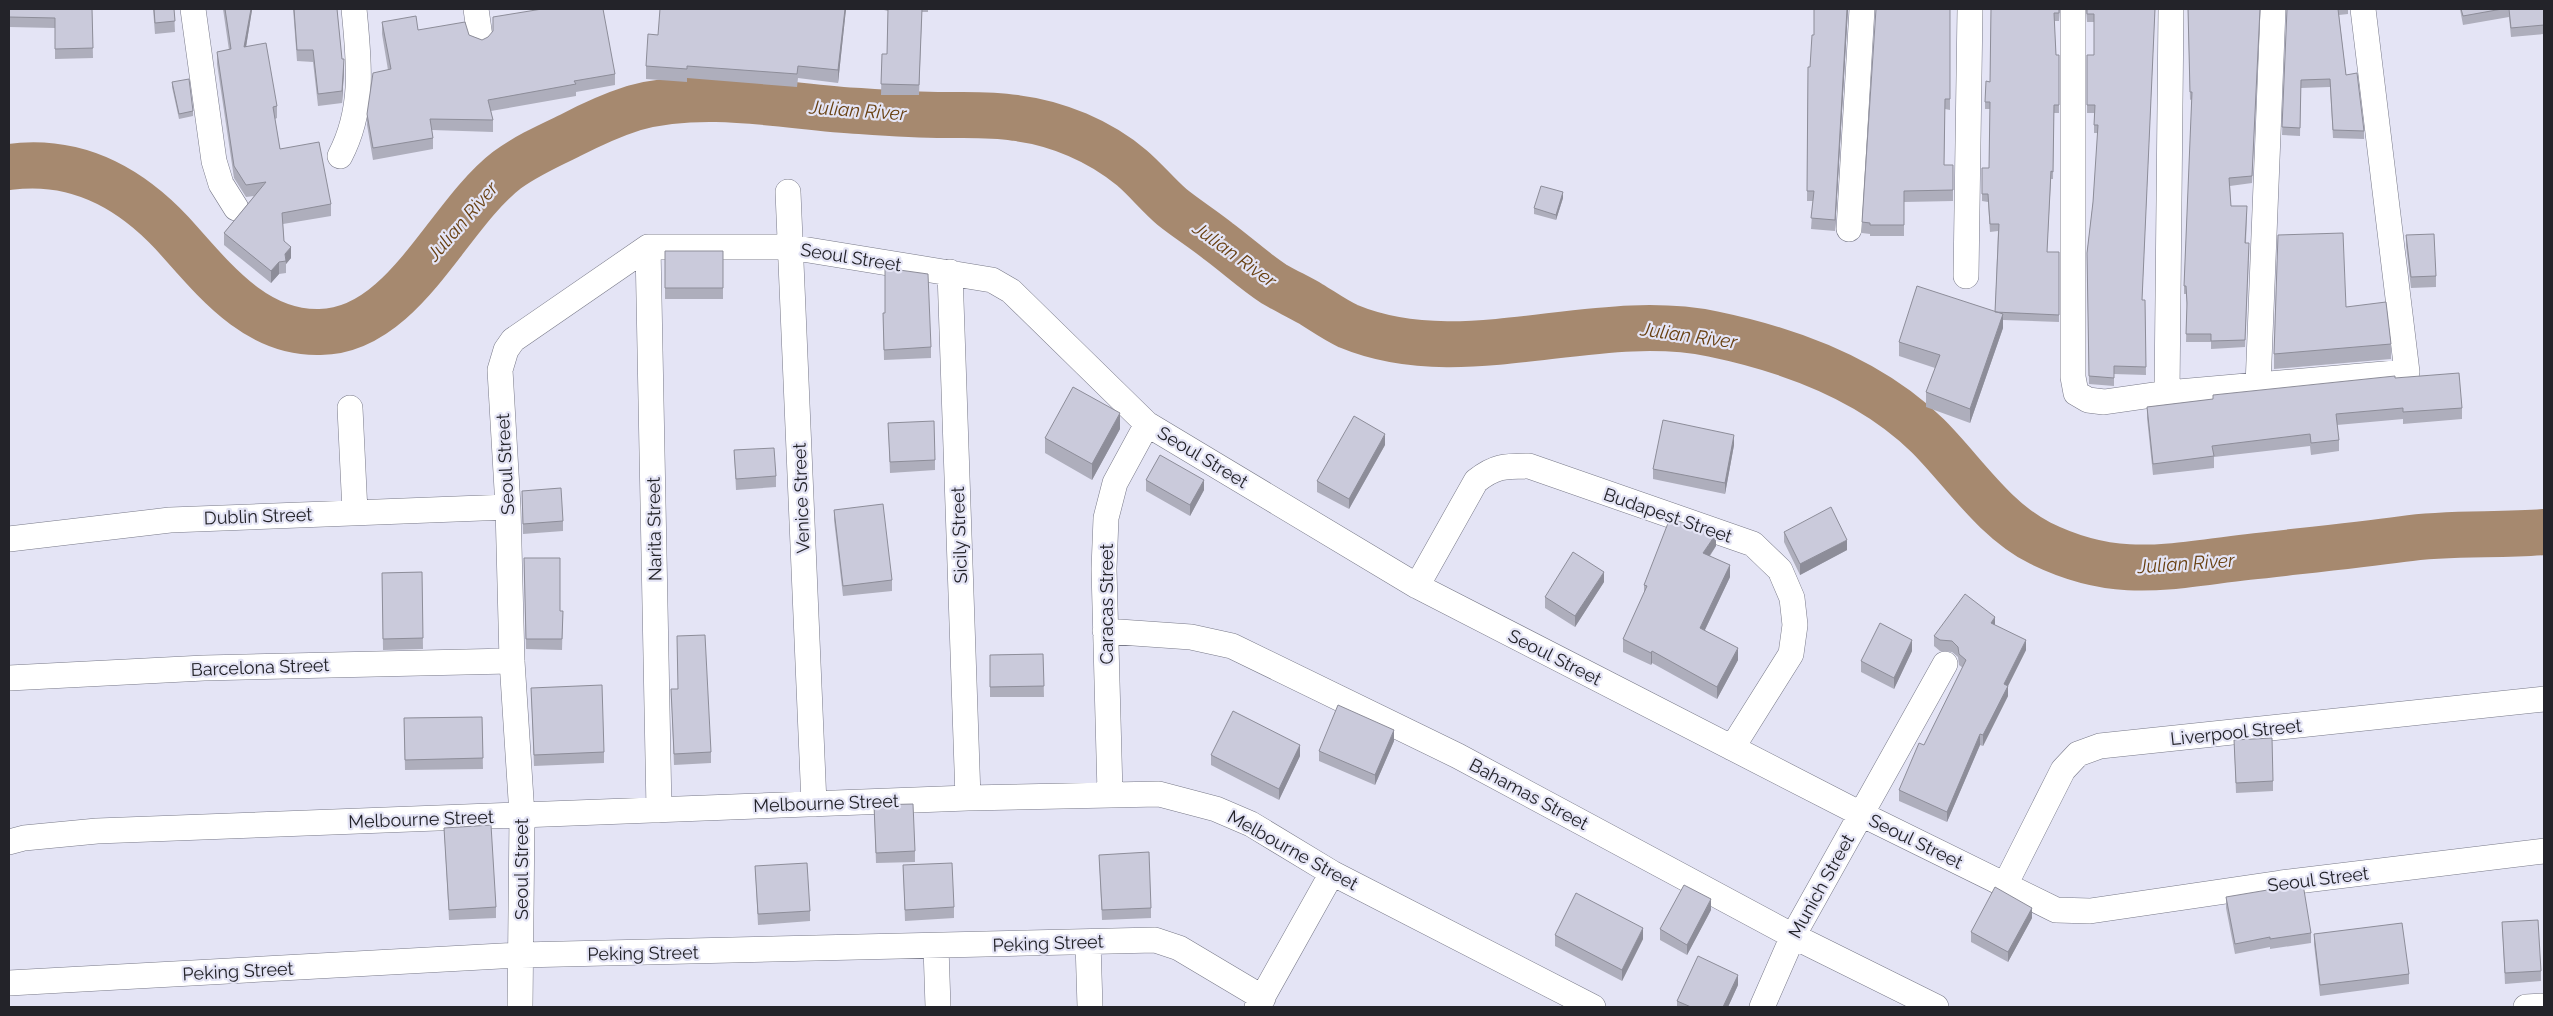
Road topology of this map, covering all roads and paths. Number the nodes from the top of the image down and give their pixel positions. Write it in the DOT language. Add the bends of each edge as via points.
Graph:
graph roads {
  1 [pos="193,9"];
  2 [pos="354,9"];
  3 [pos="476,9"];
  4 [pos="1862,9"];
  5 [pos="1970,9"];
  6 [pos="2073,9"];
  7 [pos="2171,9"];
  8 [pos="2273,9"];
  9 [pos="2363,9"];
  10 [pos="480,37"];
  11 [pos="340,156"];
  12 [pos="788,192"];
  13 [pos="236,208"];
  14 [pos="1849,228"];
  15 [pos="648,247"];
  16 [pos="790,247"];
  17 [pos="950,272"];
  18 [pos="1966,276"];
  19 [pos="2258,386"];
  20 [pos="2167,393"];
  21 [pos="350,408"];
  22 [pos="1147,424"];
  23 [pos="508,507"];
  24 [pos="355,512"];
  25 [pos="9,539"];
  26 [pos="1417,586"];
  27 [pos="1105,631"];
  28 [pos="512,661"];
  29 [pos="1945,664"];
  30 [pos="9,678"];
  31 [pos="2544,699"];
  32 [pos="1732,748"];
  33 [pos="1110,793"];
  34 [pos="968,798"];
  35 [pos="814,804"];
  36 [pos="660,810"];
  37 [pos="1860,814"];
  38 [pos="522,815"];
  39 [pos="9,842"];
  40 [pos="2544,851"];
  41 [pos="1332,873"];
  42 [pos="2005,885"];
  43 [pos="1793,936"];
  44 [pos="1088,942"];
  45 [pos="936,947"];
  46 [pos="522,955"];
  47 [pos="9,983"];
  48 [pos="1260,1002"];
  49 [pos="2544,1006"];
  50 [pos="520,1007"];
  51 [pos="938,1007"];
  52 [pos="1090,1007"];
  53 [pos="1593,1007"];
  54 [pos="1762,1007"];
  55 [pos="1936,1007"];
  56 [pos="2526,1007"];
  1 -- 13 [label="street" via="214,161 221,184"];
  2 -- 11 [label="street" via="358,49 357,106 351,134"];
  3 -- 10 [label="street"];
  4 -- 14 [label="street"];
  5 -- 18 [label="street"];
  6 -- 20 [label="street" via="2073,377 2076,393 2088,400 2104,402"];
  7 -- 20 [label="street"];
  8 -- 19 [label="street"];
  9 -- 19 [label="street" via="2407,372"];
  12 -- 16 [label="street, Venice Street"];
  15 -- 16 [label="street, Seoul Street"];
  15 -- 23 [label="street, Seoul Street" via="513,340 506,350 500,370"];
  15 -- 36 [label="street, Narita Street"];
  16 -- 17 [label="street, Seoul Street"];
  16 -- 35 [label="street, Venice Street"];
  17 -- 22 [label="street, Seoul Street" via="992,280 1011,292"];
  17 -- 34 [label="street, Sicily Street"];
  19 -- 20 [label="street"];
  21 -- 24 [label="street"];
  22 -- 26 [label="street, Seoul Street"];
  22 -- 27 [label="street, Caracas Street" via="1115,483 1106,518"];
  23 -- 24 [label="street, Dublin Street"];
  23 -- 28 [label="street, Seoul Street"];
  24 -- 25 [label="street, Dublin Street" via="170,520"];
  26 -- 32 [label="street, Seoul Street"];
  26 -- 32 [label="street, Budapest Street" via="1476,482 1490,470 1505,466 1529,466 1753,544 1780,570 1792,598 1796,625 1791,654"];
  27 -- 33 [label="street, Caracas Street"];
  27 -- 43 [label="street, Bahamas Street" via="1191,637 1232,646 1458,756"];
  28 -- 30 [label="street, Barcelona Street" via="204,668"];
  28 -- 38 [label="street, Seoul Street"];
  29 -- 37 [label="street, Munich Street"];
  31 -- 42 [label="street, Liverpool Street" via="2100,746 2078,754 2063,770"];
  32 -- 37 [label="street, Seoul Street"];
  33 -- 34 [label="street, Melbourne Street"];
  33 -- 41 [label="street, Melbourne Street" via="1159,794 1216,808 1250,824"];
  34 -- 35 [label="street, Melbourne Street"];
  35 -- 36 [label="street, Melbourne Street"];
  36 -- 38 [label="street, Melbourne Street"];
  37 -- 42 [label="street, Seoul Street"];
  37 -- 43 [label="street, Munich Street"];
  38 -- 39 [label="street, Melbourne Street" via="98,830"];
  38 -- 46 [label="street, Seoul Street"];
  40 -- 42 [label="street, Seoul Street" via="2281,883 2090,911 2056,910"];
  41 -- 48 [label="street"];
  41 -- 53 [label="street, Melbourne Street"];
  43 -- 54 [label="street, Munich Street"];
  43 -- 55 [label="street, Bahamas Street"];
  44 -- 45 [label="street, Peking Street"];
  44 -- 48 [label="street, Peking Street" via="1155,940 1179,948"];
  44 -- 52 [label="street"];
  45 -- 46 [label="street, Peking Street"];
  45 -- 51 [label="street"];
  46 -- 47 [label="street, Peking Street"];
  46 -- 50 [label="street, Seoul Street"];
  49 -- 56 [label="street"];
}
